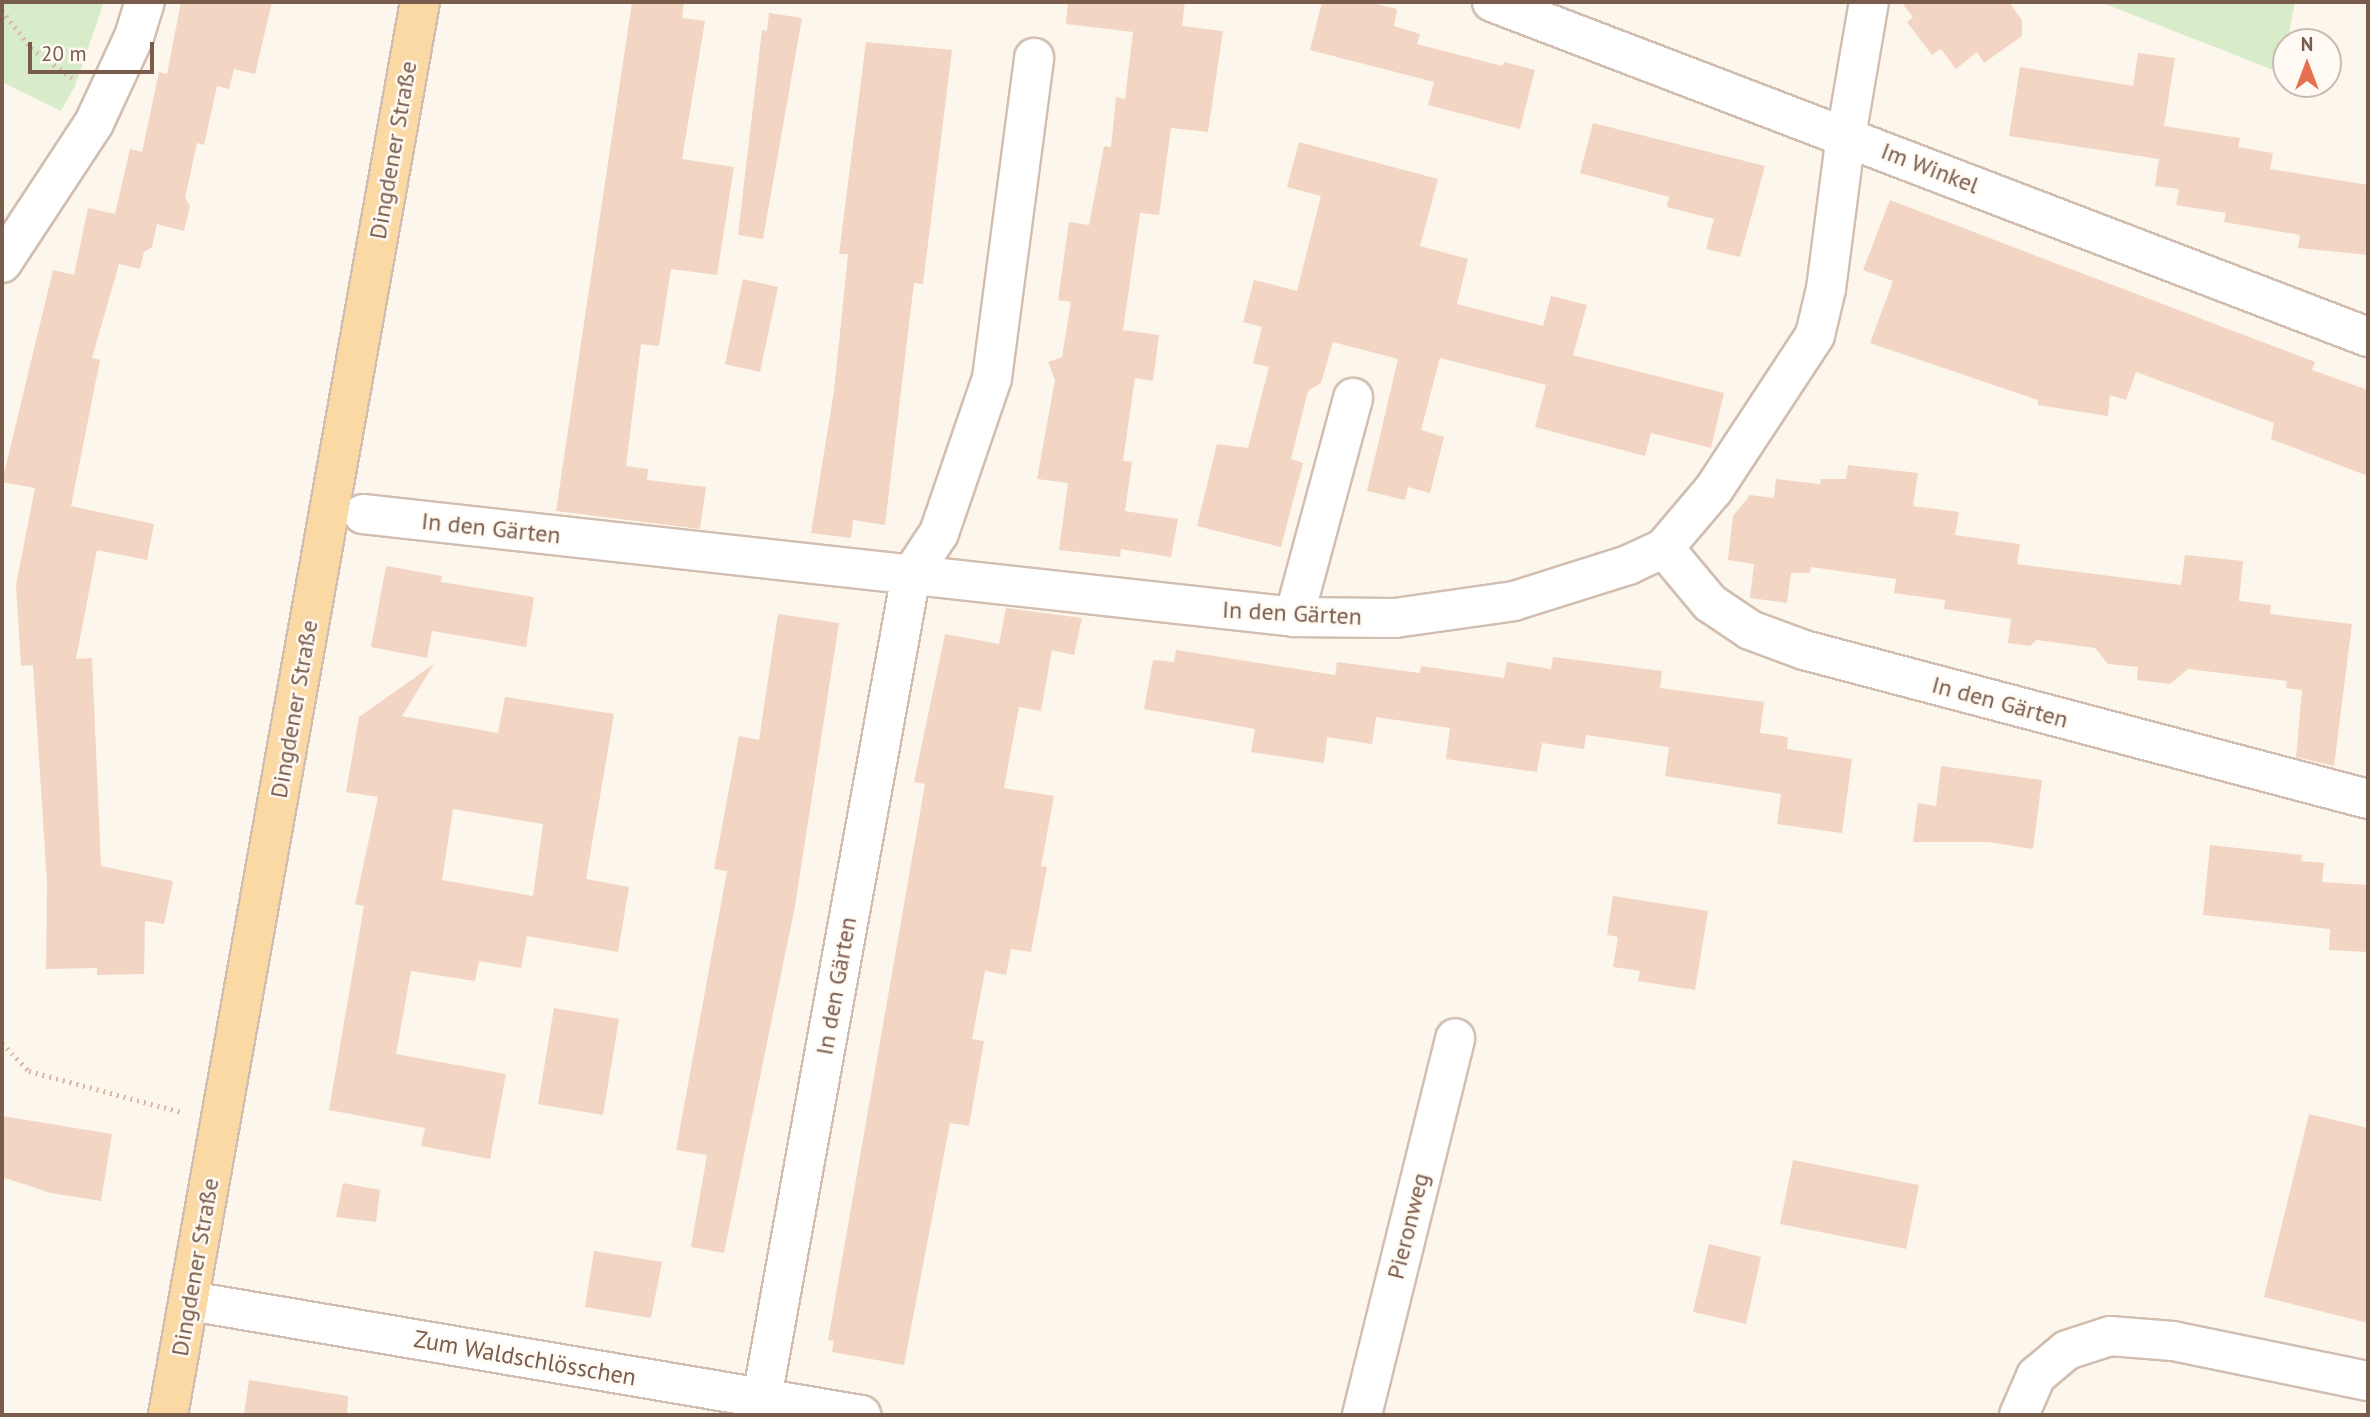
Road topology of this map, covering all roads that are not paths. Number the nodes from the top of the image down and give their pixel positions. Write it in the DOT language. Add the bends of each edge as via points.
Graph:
graph roads {
  1 [pos="145,2"];
  2 [pos="419,2"];
  3 [pos="1492,2"];
  4 [pos="1869,2"];
  5 [pos="1034,58"];
  6 [pos="1846,136"];
  7 [pos="2,263"];
  8 [pos="2368,337"];
  9 [pos="1353,398"];
  10 [pos="363,514"];
  11 [pos="1664,548"];
  12 [pos="911,575"];
  13 [pos="1294,617"];
  14 [pos="2368,799"];
  15 [pos="1455,1038"];
  16 [pos="190,1301"];
  17 [pos="2368,1381"];
  18 [pos="762,1398"];
  19 [pos="168,1415"];
  20 [pos="861,1415"];
  21 [pos="1362,1415"];
  22 [pos="2019,1415"];
  1 -- 7 [label="street" via="107,96 50,196"];
  2 -- 16 [label="main road, Dingdener Straße"];
  3 -- 6 [label="street, Im Winkel"];
  4 -- 6 [label="street, In den Gärten"];
  5 -- 12 [label="street, In den Gärten" via="992,379 939,533"];
  6 -- 8 [label="street, Im Winkel"];
  6 -- 11 [label="street, In den Gärten" via="1826,289 1815,335 1714,489"];
  9 -- 13 [label="street"];
  10 -- 12 [label="street, In den Gärten"];
  11 -- 13 [label="street, In den Gärten" via="1628,565 1514,601 1395,618"];
  11 -- 14 [label="street, In den Gärten" via="1710,603 1749,630 1804,650"];
  12 -- 13 [label="street, In den Gärten"];
  12 -- 18 [label="street, In den Gärten"];
  15 -- 21 [label="street, Pieronweg"];
  16 -- 18 [label="street, Zum Waldschlösschen"];
  16 -- 19 [label="main road, Dingdener Straße"];
  17 -- 22 [label="street" via="2173,1341 2110,1336 2067,1350 2036,1376"];
  18 -- 20 [label="street, Zum Waldschlösschen"];
}
